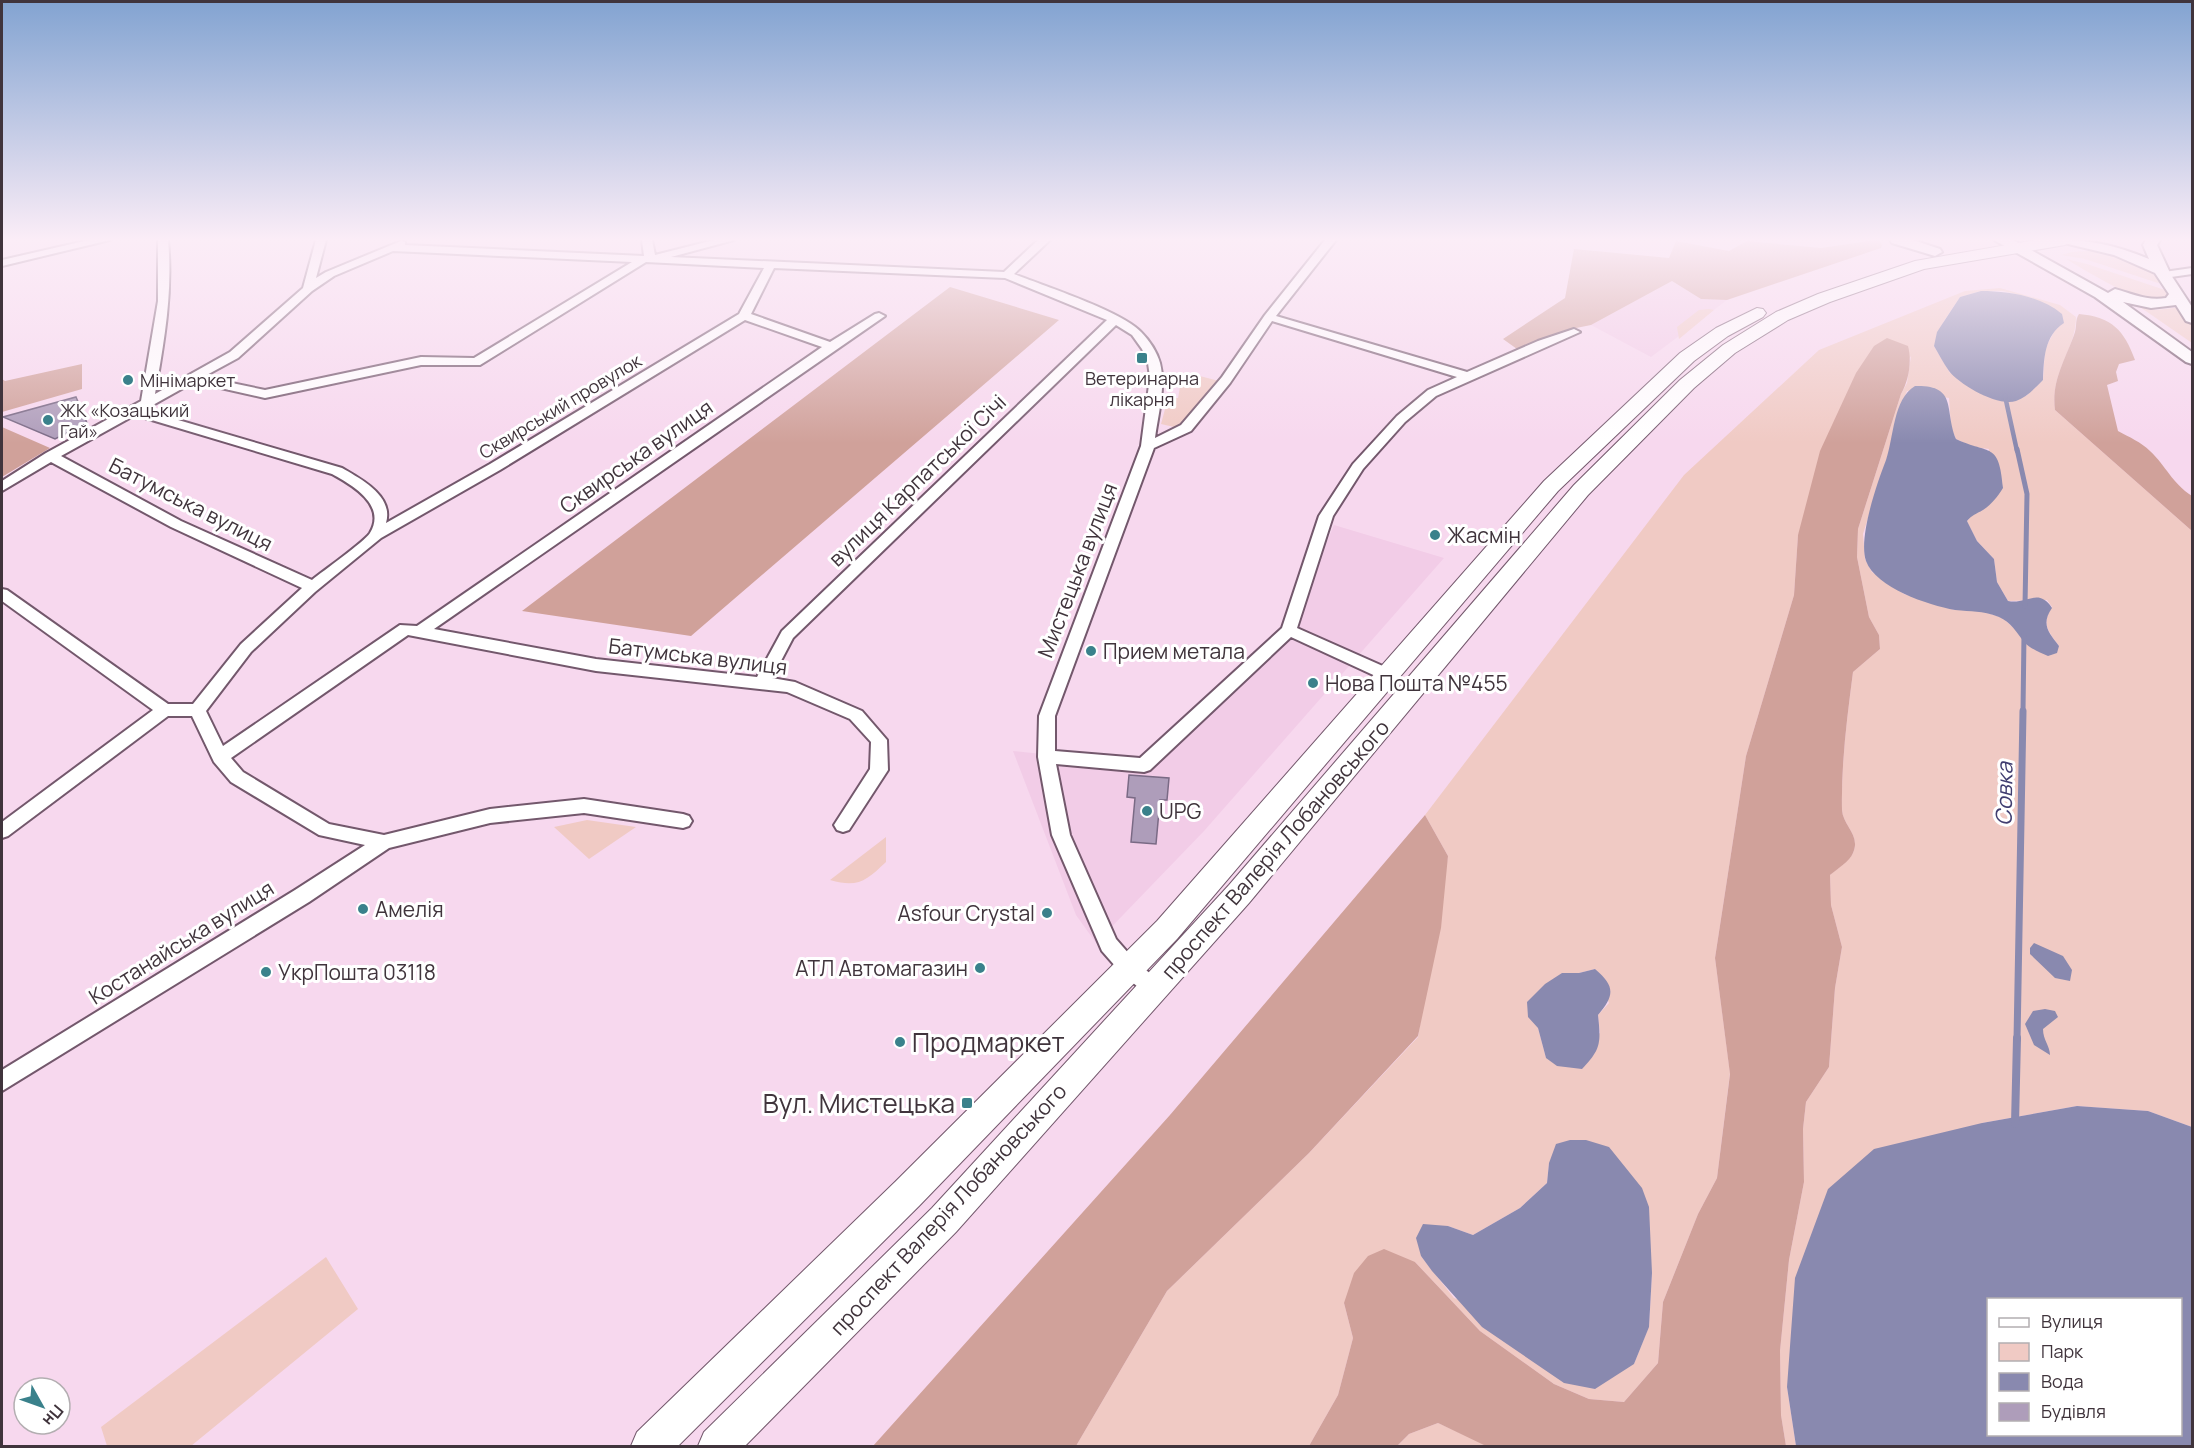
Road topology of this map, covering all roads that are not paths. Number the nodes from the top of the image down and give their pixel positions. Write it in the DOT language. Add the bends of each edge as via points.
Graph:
graph roads {
  1 [pos="164,308"];
  2 [pos="287,308"];
  3 [pos="566,308"];
  4 [pos="748,308"];
  5 [pos="1087,308"];
  6 [pos="1277,308"];
  7 [pos="1769,308"];
  8 [pos="1802,308"];
  9 [pos="2123,308"];
  10 [pos="744,316"];
  11 [pos="879,316"];
  12 [pos="1269,317"];
  13 [pos="1115,319"];
  14 [pos="1574,332"];
  15 [pos="831,346"];
  16 [pos="2193,359"];
  17 [pos="1470,377"];
  18 [pos="192,378"];
  19 [pos="147,401"];
  20 [pos="132,410"];
  21 [pos="1148,446"];
  22 [pos="51,456"];
  23 [pos="2,487"];
  24 [pos="376,535"];
  25 [pos="314,586"];
  26 [pos="2,594"];
  27 [pos="412,630"];
  28 [pos="1289,630"];
  29 [pos="1388,675"];
  30 [pos="762,683"];
  31 [pos="165,710"];
  32 [pos="197,710"];
  33 [pos="220,757"];
  34 [pos="1046,757"];
  35 [pos="683,821"];
  36 [pos="843,825"];
  37 [pos="2,831"];
  38 [pos="384,842"];
  39 [pos="1142,978"];
  40 [pos="2,1081"];
  41 [pos="651,1446"];
  42 [pos="718,1446"];
  1 -- 19 [label="street"];
  2 -- 18 [label="street" via="234,355"];
  3 -- 18 [label="street" via="476,362 421,361 265,394"];
  4 -- 10 [label="street"];
  5 -- 13 [label="street"];
  6 -- 12 [label="street"];
  7 -- 29 [label="main road, проспект Валерія Лобановського" via="1722,332 1687,357 1551,486"];
  8 -- 39 [label="main road, проспект Валерія Лобановського" via="1729,349 1687,384 1581,490 1239,894"];
  9 -- 16 [label="main road"];
  10 -- 15 [label="street"];
  10 -- 24 [label="street, Сквирський провулок"];
  11 -- 15 [label="street, Сквирська вулиця"];
  12 -- 17 [label="street"];
  12 -- 21 [label="street" via="1226,380 1186,428"];
  13 -- 21 [label="street" via="1136,333 1154,363 1156,377"];
  13 -- 30 [label="street, вулиця Карпатської Січі" via="787,635"];
  14 -- 17 [label="street"];
  15 -- 27 [label="street, Сквирська вулиця"];
  17 -- 28 [label="street" via="1432,393 1401,419 1358,467 1326,516"];
  18 -- 19 [label="street"];
  19 -- 20 [label="street"];
  20 -- 22 [label="street"];
  20 -- 24 [label="street" via="337,471 359,483 376,500 381,517"];
  21 -- 34 [label="street, Мистецька вулиця" via="1047,716"];
  22 -- 23 [label="street"];
  22 -- 25 [label="street, Батумська вулиця" via="176,524"];
  24 -- 25 [label="street, Сквирський провулок"];
  25 -- 32 [label="street, Сквирський провулок" via="246,648"];
  26 -- 31 [label="street"];
  27 -- 30 [label="street, Батумська вулиця" via="596,665"];
  27 -- 33 [label="street, Сквирська вулиця"];
  28 -- 29 [label="street"];
  28 -- 34 [label="street" via="1144,765"];
  29 -- 39 [label="main road, проспект Валерія Лобановського" via="1174,921"];
  30 -- 36 [label="street, Батумська вулиця" via="789,686 856,715 879,740 879,770"];
  31 -- 32 [label="street"];
  31 -- 37 [label="street"];
  32 -- 33 [label="street"];
  33 -- 38 [label="street" via="237,777 325,830"];
  34 -- 39 [label="street, Мистецька вулиця" via="1061,835 1092,909 1110,945"];
  35 -- 38 [label="street" via="584,806 490,816"];
  38 -- 40 [label="street, Костанайська вулиця"];
  39 -- 41 [label="main road, проспект Валерія Лобановського" via="907,1194"];
  39 -- 42 [label="main road, проспект Валерія Лобановського" via="944,1220"];
}
